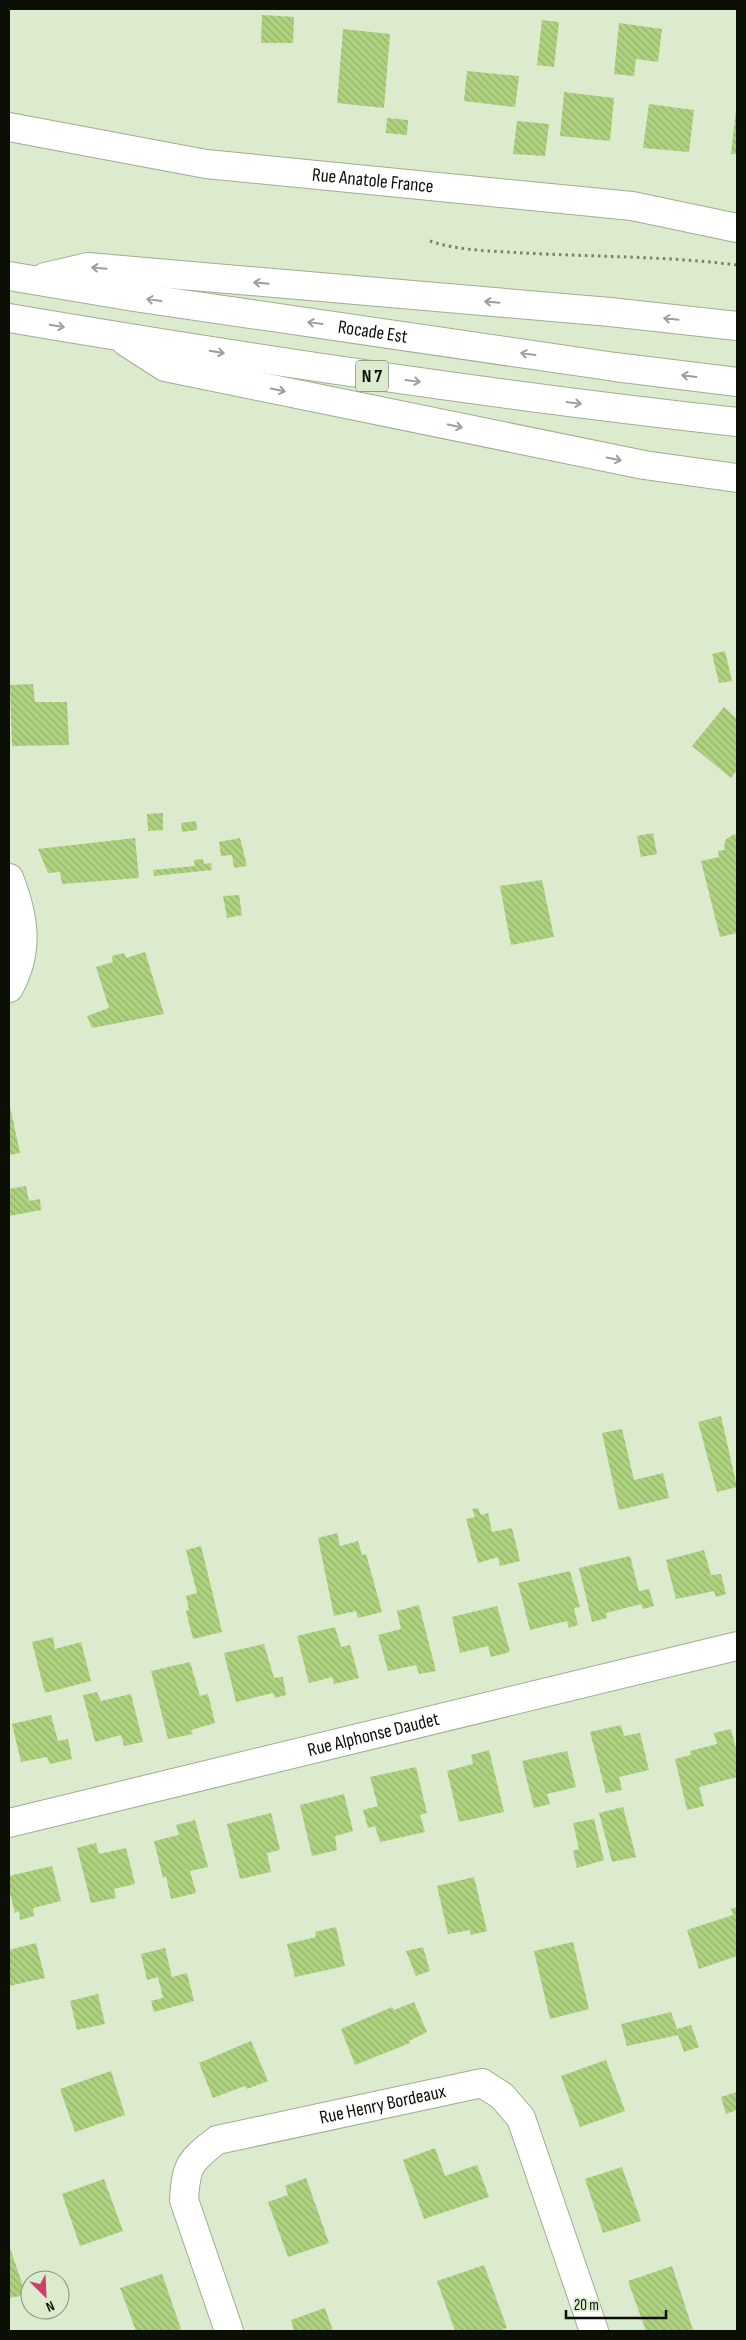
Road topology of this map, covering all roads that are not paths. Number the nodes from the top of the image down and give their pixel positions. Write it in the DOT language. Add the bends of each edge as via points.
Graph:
graph roads {
  1 [pos="9,127"];
  2 [pos="737,228"];
  3 [pos="20,278"];
  4 [pos="9,318"];
  5 [pos="737,326"];
  6 [pos="118,337"];
  7 [pos="737,382"];
  8 [pos="737,422"];
  9 [pos="737,478"];
  10 [pos="9,878"];
  11 [pos="9,988"];
  12 [pos="737,1646"];
  13 [pos="9,1823"];
  14 [pos="229,2331"];
  15 [pos="594,2331"];
  1 -- 2 [label="main road, Rue Anatole France" via="206,164 632,206"];
  5 -- 3 [label="main road, one-way" via="88,267"];
  7 -- 3 [label="main road, Rocade Est, one-way" via="615,367"];
  4 -- 6 [label="main road, N 7, one-way"];
  6 -- 8 [label="main road, N 7, one-way" via="388,378"];
  6 -- 9 [label="main road, one-way" via="165,367 644,465"];
  10 -- 11 [label="main road" via="18,900 24,945"];
  12 -- 13 [label="main road, Rue Alphonse Daudet"];
  14 -- 15 [label="main road, Rue Henry Bordeaux" via="184,2200 185,2178 193,2159 217,2140 482,2083 502,2096 521,2118"];
}
